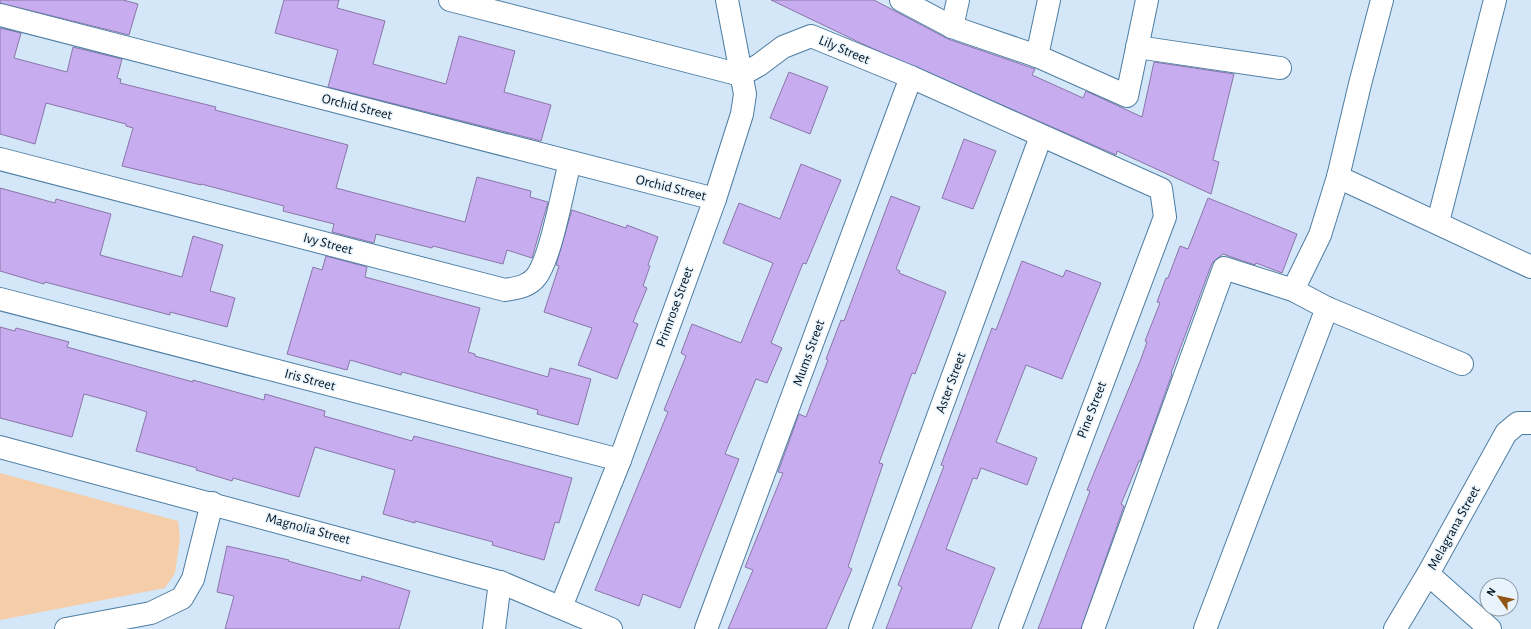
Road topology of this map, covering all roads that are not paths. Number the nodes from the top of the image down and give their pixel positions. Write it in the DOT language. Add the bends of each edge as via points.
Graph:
graph roads {
  1 [pos="450,0"];
  2 [pos="727,0"];
  3 [pos="901,0"];
  4 [pos="958,0"];
  5 [pos="1049,0"];
  6 [pos="1147,0"];
  7 [pos="1382,0"];
  8 [pos="1495,0"];
  9 [pos="0,15"];
  10 [pos="952,26"];
  11 [pos="1137,47"];
  12 [pos="1037,56"];
  13 [pos="1280,68"];
  14 [pos="741,75"];
  15 [pos="911,78"];
  16 [pos="1041,136"];
  17 [pos="0,159"];
  18 [pos="570,162"];
  19 [pos="1338,177"];
  20 [pos="1160,189"];
  21 [pos="715,199"];
  22 [pos="1438,222"];
  23 [pos="1530,262"];
  24 [pos="1293,290"];
  25 [pos="0,299"];
  26 [pos="1327,308"];
  27 [pos="1462,364"];
  28 [pos="1521,425"];
  29 [pos="0,447"];
  30 [pos="620,460"];
  31 [pos="212,503"];
  32 [pos="1428,574"];
  33 [pos="500,582"];
  34 [pos="561,607"];
  35 [pos="66,629"];
  36 [pos="494,629"];
  37 [pos="611,629"];
  38 [pos="706,629"];
  39 [pos="860,629"];
  40 [pos="1010,629"];
  41 [pos="1093,629"];
  42 [pos="1205,629"];
  43 [pos="1395,629"];
  44 [pos="1490,629"];
  1 -- 14 [label="street"];
  2 -- 14 [label="street, Primrose Street"];
  3 -- 10 [label="street"];
  4 -- 10 [label="street"];
  5 -- 12 [label="street"];
  6 -- 11 [label="street"];
  7 -- 19 [label="street"];
  8 -- 22 [label="street"];
  9 -- 18 [label="street, Orchid Street"];
  10 -- 12 [label="street"];
  11 -- 12 [label="street" via="1127,96"];
  11 -- 13 [label="street"];
  14 -- 15 [label="street, Lily Street" via="783,46 811,36"];
  14 -- 21 [label="street, Primrose Street" via="744,94 742,114"];
  15 -- 16 [label="street, Lily Street"];
  15 -- 38 [label="street, Mums Street"];
  16 -- 20 [label="street, Lily Street"];
  16 -- 39 [label="street, Aster Street"];
  17 -- 18 [label="street, Ivy Street" via="505,290 526,285 536,277 547,256"];
  18 -- 21 [label="street, Orchid Street"];
  19 -- 22 [label="street"];
  19 -- 24 [label="street" via="1320,235"];
  20 -- 40 [label="street, Pine Street" via="1165,217"];
  21 -- 30 [label="street, Primrose Street"];
  22 -- 23 [label="street"];
  24 -- 26 [label="street"];
  24 -- 41 [label="street" via="1224,268"];
  25 -- 30 [label="street, Iris Street"];
  26 -- 27 [label="street"];
  26 -- 42 [label="street"];
  28 -- 32 [label="street, Melagrana Street" via="1506,433"];
  29 -- 31 [label="street, Magnolia Street"];
  30 -- 34 [label="street, Primrose Street"];
  31 -- 33 [label="street, Magnolia Street"];
  31 -- 35 [label="street" via="193,579 182,598 151,613"];
  32 -- 43 [label="street, Melagrana Street"];
  32 -- 44 [label="street"];
  33 -- 34 [label="street, Magnolia Street"];
  33 -- 36 [label="street"];
  34 -- 37 [label="street, Magnolia Street"];
}
